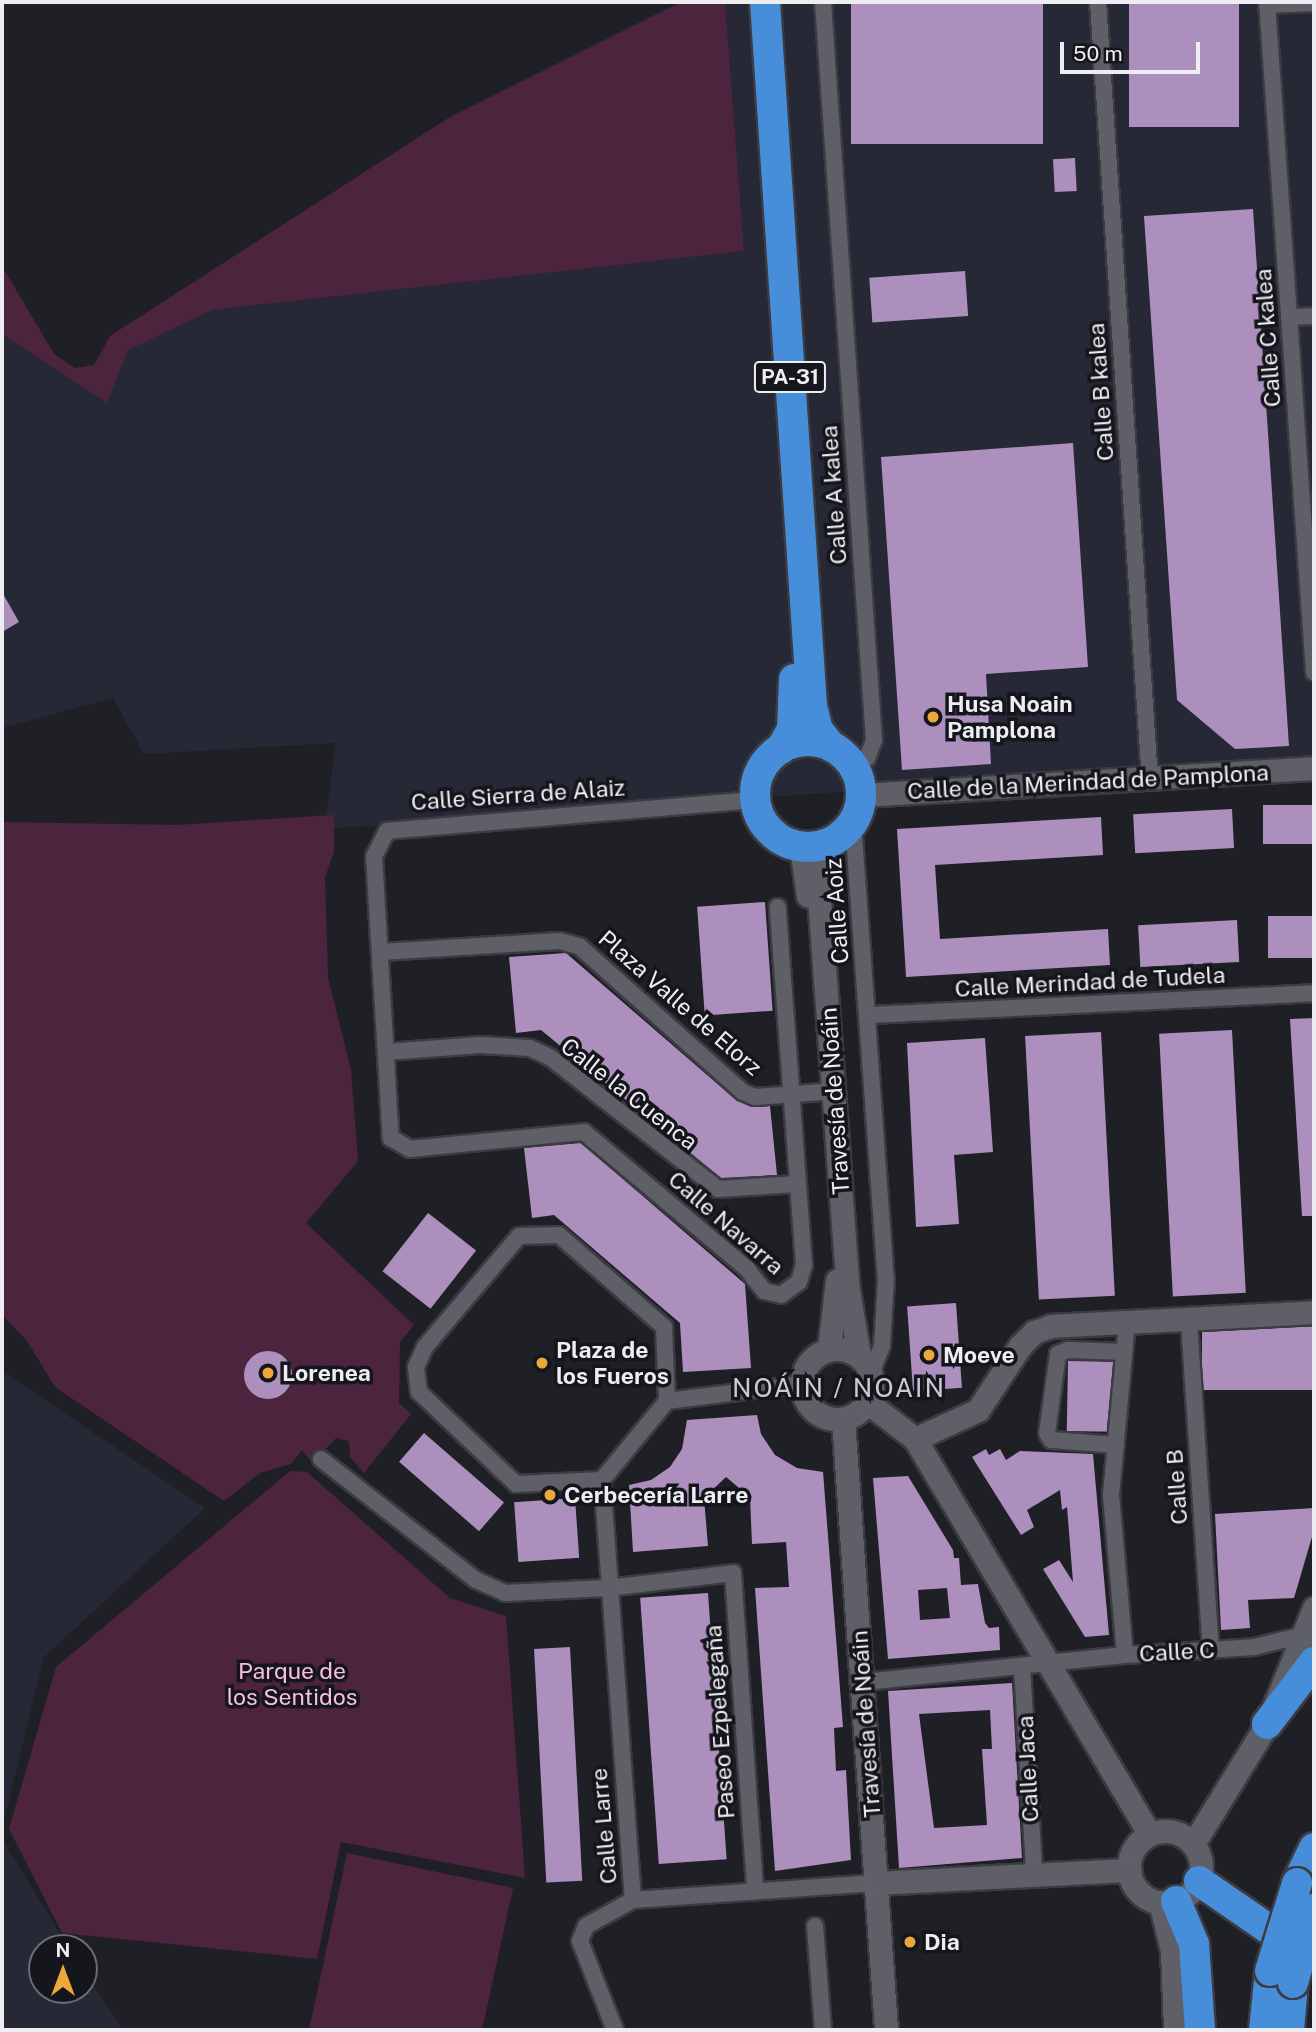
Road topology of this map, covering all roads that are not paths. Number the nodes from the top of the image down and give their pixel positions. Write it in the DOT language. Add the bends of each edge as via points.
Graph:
graph roads {
  1 [pos="744,2"];
  2 [pos="765,2"];
  3 [pos="823,2"];
  4 [pos="1098,2"];
  5 [pos="1314,3"];
  6 [pos="1267,4"];
  7 [pos="1314,316"];
  8 [pos="1289,317"];
  9 [pos="1310,546"];
  10 [pos="1314,672"];
  11 [pos="781,749"];
  12 [pos="1314,768"];
  13 [pos="1150,780"];
  14 [pos="850,783"];
  15 [pos="755,800"];
  16 [pos="812,846"];
  17 [pos="778,907"];
  18 [pos="381,952"];
  19 [pos="1314,993"];
  20 [pos="868,1015"];
  21 [pos="386,1052"];
  22 [pos="823,1092"];
  23 [pos="790,1093"];
  24 [pos="391,1138"];
  25 [pos="797,1184"];
  26 [pos="1314,1312"];
  27 [pos="1189,1321"];
  28 [pos="1127,1324"];
  29 [pos="829,1349"];
  30 [pos="1124,1352"];
  31 [pos="864,1364"];
  32 [pos="801,1384"];
  33 [pos="667,1401"];
  34 [pos="867,1402"];
  35 [pos="843,1419"];
  36 [pos="915,1439"];
  37 [pos="1116,1445"];
  38 [pos="321,1459"];
  39 [pos="602,1480"];
  40 [pos="608,1588"];
  41 [pos="1314,1608"];
  42 [pos="1309,1648"];
  43 [pos="1211,1650"];
  44 [pos="1125,1655"];
  45 [pos="1049,1663"];
  46 [pos="1022,1667"];
  47 [pos="864,1682"];
  48 [pos="1267,1724"];
  49 [pos="1150,1834"];
  50 [pos="1194,1844"];
  51 [pos="1314,1847"];
  52 [pos="1129,1870"];
  53 [pos="1034,1872"];
  54 [pos="1199,1881"];
  55 [pos="878,1883"];
  56 [pos="755,1891"];
  57 [pos="633,1900"];
  58 [pos="1168,1902"];
  59 [pos="1314,1909"];
  60 [pos="815,1926"];
  61 [pos="1314,1959"];
  62 [pos="1282,1977"];
  63 [pos="615,2030"];
  64 [pos="823,2030"];
  65 [pos="886,2030"];
  66 [pos="1175,2030"];
  67 [pos="1200,2030"];
  68 [pos="1264,2030"];
  69 [pos="1289,2030"];
  1 -- 11 [label="highway, PA-31" via="796,707 792,729"];
  2 -- 14 [label="highway, PA-31" via="812,706 818,730"];
  3 -- 14 [label="street, Calle A kalea" via="874,740"];
  4 -- 13 [label="street, Calle B kalea"];
  5 -- 6 [label="street"];
  6 -- 8 [label="street, Calle C kalea"];
  7 -- 8 [label="street"];
  8 -- 9 [label="street, Calle C kalea"];
  9 -- 10 [label="street, Calle C kalea"];
  11 -- 14 [label="highway" via="806,742"];
  11 -- 15 [label="highway" via="760,770"];
  12 -- 13 [label="street, Calle de la Merindad de Pamplona"];
  13 -- 14 [label="street, Calle de la Merindad de Pamplona"];
  14 -- 16 [label="highway"];
  14 -- 20 [label="street, Calle Aoiz"];
  15 -- 16 [label="highway" via="770,831"];
  15 -- 18 [label="street, Calle Sierra de Alaiz" via="394,827 382,836 374,856"];
  16 -- 22 [label="street, Travesía de Noáin"];
  16 -- 31 [label="street, Travesía de Noáin" via="848,1290"];
  17 -- 23 [label="street, Calle Navarra"];
  18 -- 21 [label="street, Calle Sierra de Alaiz"];
  18 -- 23 [label="street, Plaza Valle de Elorz" via="560,941 579,946 743,1092 755,1097"];
  19 -- 20 [label="street, Calle Merindad de Tudela"];
  20 -- 31 [label="street, Calle Aoiz" via="886,1279 882,1346"];
  21 -- 24 [label="street, Calle Sierra de Alaiz"];
  21 -- 25 [label="street, Calle la Cuenca" via="481,1045 530,1048 551,1058 718,1189"];
  22 -- 23 [label="street, Plaza Valle de Elorz"];
  22 -- 29 [label="street, Travesía de Noáin" via="838,1291"];
  23 -- 25 [label="street, Calle Navarra"];
  24 -- 25 [label="street, Calle Navarra" via="410,1149 584,1132 772,1294 781,1295 799,1282 804,1265"];
  26 -- 27 [label="street"];
  27 -- 28 [label="street"];
  27 -- 43 [label="street, Calle B"];
  28 -- 30 [label="street"];
  28 -- 36 [label="street" via="1051,1326 1034,1332 978,1410"];
  29 -- 31 [label="street"];
  29 -- 32 [label="street" via="809,1362"];
  30 -- 37 [label="street"];
  30 -- 37 [label="street" via="1068,1350 1058,1354 1047,1433 1051,1440"];
  31 -- 34 [label="street"];
  32 -- 33 [label="street"];
  32 -- 35 [label="street" via="814,1411"];
  33 -- 39 [label="street"];
  33 -- 39 [label="street" via="664,1327 559,1235 519,1236 425,1347 416,1367 419,1392 516,1484"];
  34 -- 35 [label="street"];
  34 -- 36 [label="street"];
  35 -- 47 [label="street, Travesía de Noáin"];
  36 -- 45 [label="street"];
  37 -- 44 [label="street" via="1111,1518"];
  38 -- 40 [label="street" via="476,1580 497,1590"];
  39 -- 40 [label="street, Calle Larre"];
  40 -- 56 [label="street, Paseo Ezpelegaña" via="733,1573"];
  40 -- 57 [label="street, Calle Larre"];
  41 -- 42 [label="street"];
  42 -- 43 [label="street, Calle C" via="1278,1644"];
  42 -- 48 [label="highway"];
  43 -- 44 [label="street, Calle C"];
  44 -- 45 [label="street, Calle C"];
  45 -- 46 [label="street, Calle C"];
  45 -- 49 [label="street"];
  46 -- 47 [label="street, Calle C"];
  46 -- 53 [label="street, Calle Jaca"];
  47 -- 55 [label="street, Travesía de Noáin"];
  48 -- 50 [label="street"];
  49 -- 50 [label="street" via="1173,1832"];
  49 -- 52 [label="street" via="1134,1849"];
  50 -- 54 [label="street" via="1201,1862"];
  51 -- 62 [label="highway, bridge" via="1297,1883"];
  52 -- 53 [label="street"];
  52 -- 58 [label="street" via="1139,1892"];
  53 -- 55 [label="street"];
  54 -- 58 [label="street"];
  54 -- 61 [label="highway"];
  55 -- 56 [label="street, Calle Larre"];
  55 -- 65 [label="street, Travesía de Noáin"];
  56 -- 57 [label="street, Calle Larre"];
  57 -- 63 [label="street" via="586,1926 580,1937"];
  58 -- 66 [label="street"];
  58 -- 67 [label="highway" via="1194,1944"];
  59 -- 62 [label="highway, bridge"];
  60 -- 64 [label="street"];
  62 -- 68 [label="highway"];
  62 -- 69 [label="highway"];
}
